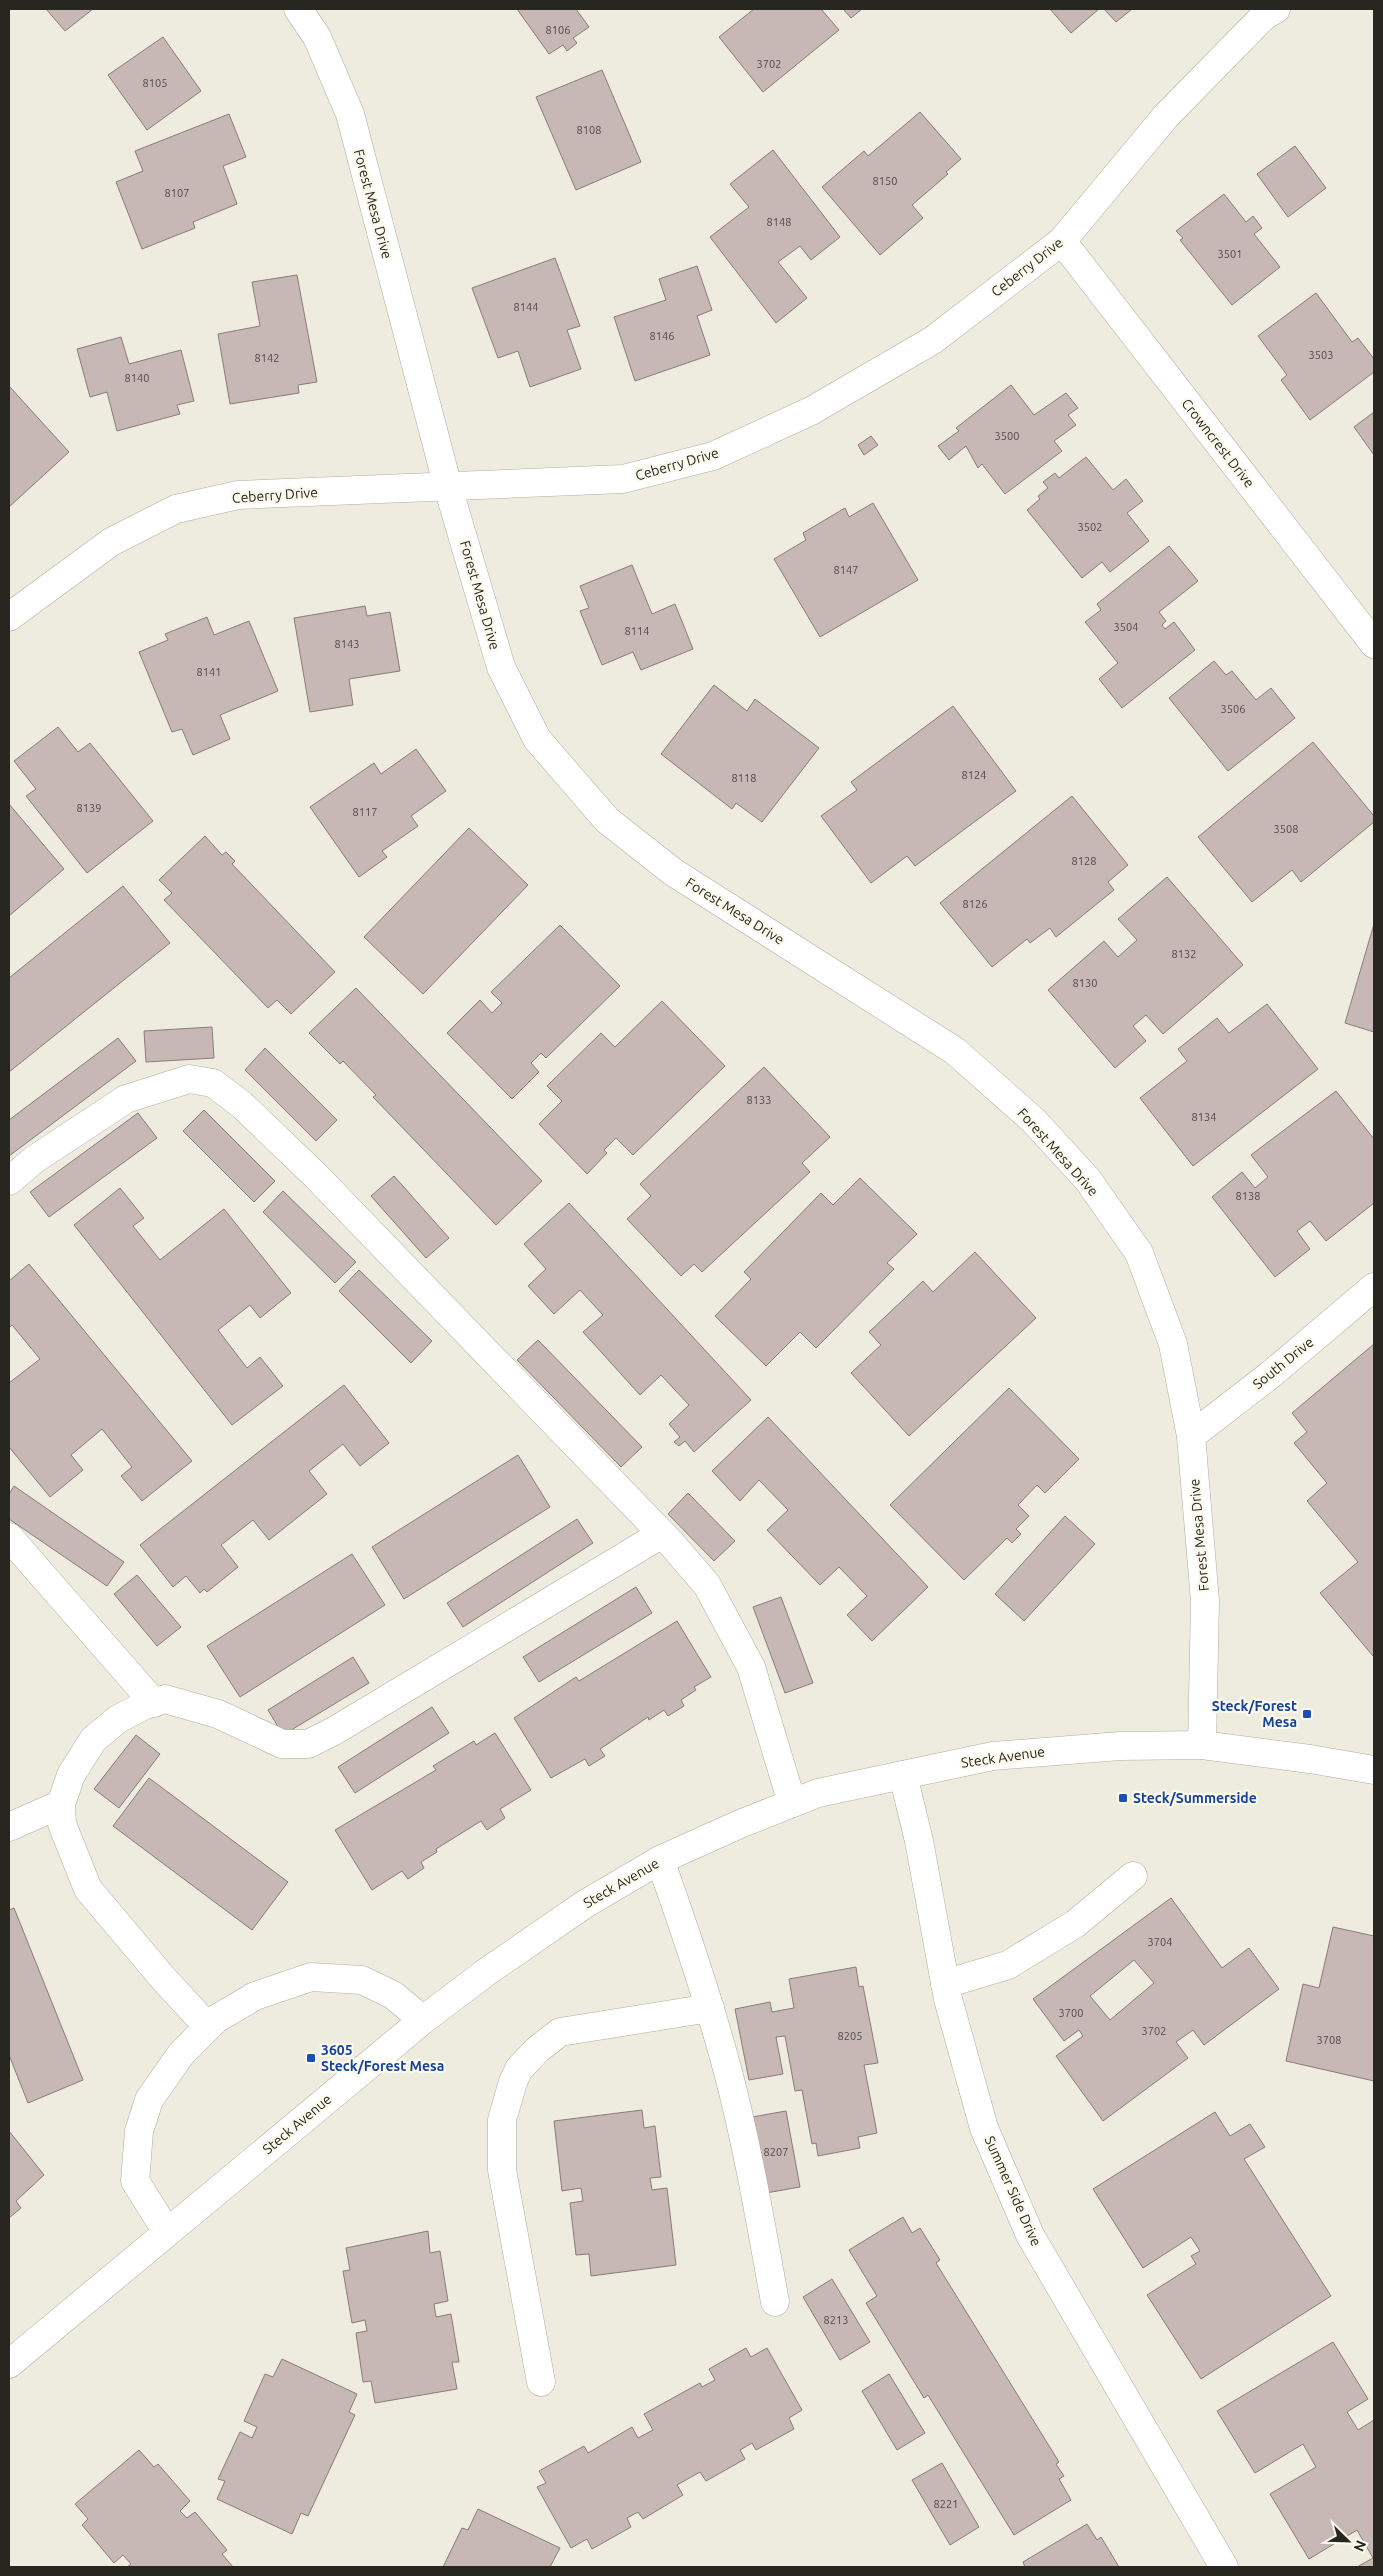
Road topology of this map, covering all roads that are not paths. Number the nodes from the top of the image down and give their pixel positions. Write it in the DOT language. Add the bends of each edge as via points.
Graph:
graph roads {
  1 [pos="298,9"];
  2 [pos="1276,9"];
  3 [pos="1062,241"];
  4 [pos="448,486"];
  5 [pos="9,617"];
  6 [pos="1374,644"];
  7 [pos="9,1181"];
  8 [pos="1374,1287"];
  9 [pos="1191,1436"];
  10 [pos="662,1534"];
  11 [pos="9,1537"];
  12 [pos="154,1702"];
  13 [pos="1202,1745"];
  14 [pos="1374,1770"];
  15 [pos="903,1775"];
  16 [pos="792,1803"];
  17 [pos="61,1804"];
  18 [pos="9,1827"];
  19 [pos="660,1860"];
  20 [pos="1133,1876"];
  21 [pos="945,1984"];
  22 [pos="710,2008"];
  23 [pos="423,2020"];
  24 [pos="208,2027"];
  25 [pos="167,2232"];
  26 [pos="775,2302"];
  27 [pos="9,2364"];
  28 [pos="541,2382"];
  29 [pos="1224,2567"];
  1 -- 4 [label="street, Forest Mesa Drive" via="316,37 350,114"];
  2 -- 3 [label="street, Ceberry Drive" via="1264,16 1166,116"];
  3 -- 4 [label="street, Ceberry Drive" via="933,340 811,412 713,456 623,479"];
  3 -- 6 [label="street, Crowncrest Drive"];
  4 -- 5 [label="street, Ceberry Drive" via="238,495 176,509 111,542"];
  4 -- 9 [label="street, Forest Mesa Drive" via="501,667 537,739 607,820 673,872 955,1051 1034,1121 1088,1180 1139,1253 1173,1344"];
  7 -- 10 [label="street" via="35,1159 126,1099 189,1079 213,1082 316,1176"];
  8 -- 9 [label="street, South Drive" via="1270,1375"];
  9 -- 13 [label="street, Forest Mesa Drive" via="1205,1601"];
  10 -- 12 [label="street" via="308,1744 282,1744 218,1714 165,1700"];
  10 -- 16 [label="street" via="707,1585 751,1667"];
  11 -- 12 [label="street"];
  12 -- 17 [label="street" via="118,1719 93,1740 71,1775"];
  13 -- 14 [label="street, Steck Avenue"];
  13 -- 15 [label="street, Steck Avenue" via="1076,1748 993,1756"];
  15 -- 16 [label="street, Steck Avenue" via="818,1793"];
  15 -- 21 [label="street, Summer Side Drive" via="919,1841"];
  16 -- 19 [label="street, Steck Avenue"];
  17 -- 18 [label="street"];
  17 -- 24 [label="street" via="62,1824 88,1889"];
  19 -- 22 [label="street"];
  19 -- 23 [label="street, Steck Avenue" via="585,1904 484,1973"];
  20 -- 21 [label="street" via="1075,1924 1008,1965"];
  21 -- 29 [label="street, Summer Side Drive" via="984,2128 1030,2235"];
  22 -- 26 [label="street" via="759,2210"];
  22 -- 28 [label="street" via="560,2032 537,2050 513,2082 502,2120 502,2170"];
  23 -- 24 [label="street" via="393,1995 362,1980 311,1977 255,1996"];
  23 -- 25 [label="street, Steck Avenue"];
  24 -- 25 [label="street" via="181,2054 149,2100 139,2131 135,2181"];
  25 -- 27 [label="street, Steck Avenue"];
}
